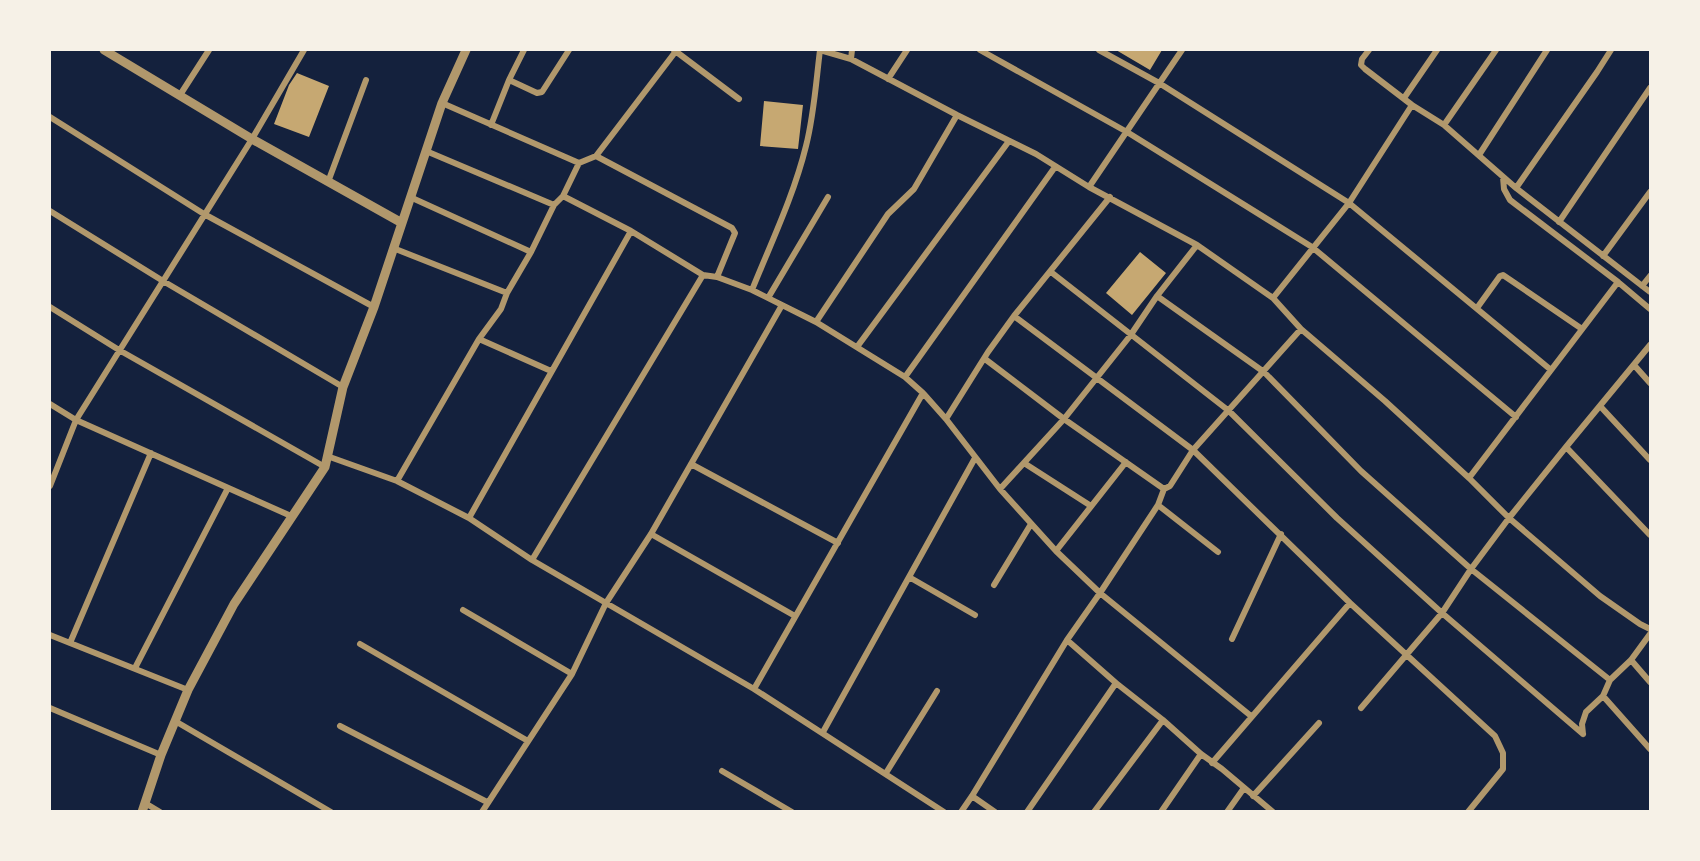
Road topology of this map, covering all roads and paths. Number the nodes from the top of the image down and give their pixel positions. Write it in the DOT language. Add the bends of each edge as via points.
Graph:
graph roads {
  1 [pos="209,50"];
  2 [pos="304,50"];
  3 [pos="466,50"];
  4 [pos="524,50"];
  5 [pos="569,50"];
  6 [pos="675,50"];
  7 [pos="820,50"];
  8 [pos="852,50"];
  9 [pos="907,50"];
  10 [pos="980,50"];
  11 [pos="1100,50"];
  12 [pos="1182,50"];
  13 [pos="1369,50"];
  14 [pos="1437,50"];
  15 [pos="1496,50"];
  16 [pos="1547,50"];
  17 [pos="1611,50"];
  18 [pos="110,51"];
  19 [pos="851,59"];
  20 [pos="888,79"];
  21 [pos="366,80"];
  22 [pos="509,80"];
  23 [pos="1159,83"];
  24 [pos="1650,88"];
  25 [pos="180,95"];
  26 [pos="1404,98"];
  27 [pos="739,99"];
  28 [pos="442,103"];
  29 [pos="1412,105"];
  30 [pos="957,115"];
  31 [pos="50,117"];
  32 [pos="491,125"];
  33 [pos="1444,125"];
  34 [pos="1126,132"];
  35 [pos="252,140"];
  36 [pos="1010,141"];
  37 [pos="426,151"];
  38 [pos="1479,155"];
  39 [pos="596,156"];
  40 [pos="579,163"];
  41 [pos="1055,167"];
  42 [pos="1503,177"];
  43 [pos="328,182"];
  44 [pos="1089,187"];
  45 [pos="1516,188"];
  46 [pos="1650,192"];
  47 [pos="563,196"];
  48 [pos="410,197"];
  49 [pos="828,197"];
  50 [pos="1110,197"];
  51 [pos="1349,203"];
  52 [pos="554,205"];
  53 [pos="50,211"];
  54 [pos="204,214"];
  55 [pos="1559,222"];
  56 [pos="402,223"];
  57 [pos="631,231"];
  58 [pos="1197,245"];
  59 [pos="1312,247"];
  60 [pos="393,248"];
  61 [pos="531,252"];
  62 [pos="1603,256"];
  63 [pos="1051,272"];
  64 [pos="703,274"];
  65 [pos="1650,276"];
  66 [pos="717,277"];
  67 [pos="163,281"];
  68 [pos="1618,282"];
  69 [pos="1642,286"];
  70 [pos="752,290"];
  71 [pos="1650,292"];
  72 [pos="507,293"];
  73 [pos="1157,296"];
  74 [pos="768,298"];
  75 [pos="1273,298"];
  76 [pos="782,305"];
  77 [pos="50,307"];
  78 [pos="374,307"];
  79 [pos="1477,308"];
  80 [pos="1650,309"];
  81 [pos="1014,316"];
  82 [pos="816,322"];
  83 [pos="1301,329"];
  84 [pos="1582,329"];
  85 [pos="1130,336"];
  86 [pos="479,339"];
  87 [pos="1650,345"];
  88 [pos="857,347"];
  89 [pos="119,350"];
  90 [pos="985,359"];
  91 [pos="1634,365"];
  92 [pos="1551,370"];
  93 [pos="551,371"];
  94 [pos="1264,372"];
  95 [pos="905,377"];
  96 [pos="1097,377"];
  97 [pos="1650,383"];
  98 [pos="343,387"];
  99 [pos="923,393"];
  100 [pos="50,404"];
  101 [pos="1600,406"];
  102 [pos="1229,411"];
  103 [pos="1516,417"];
  104 [pos="946,419"];
  105 [pos="1064,419"];
  106 [pos="76,420"];
  107 [pos="1566,447"];
  108 [pos="1193,450"];
  109 [pos="151,453"];
  110 [pos="327,456"];
  111 [pos="975,458"];
  112 [pos="1650,460"];
  113 [pos="1126,462"];
  114 [pos="1024,463"];
  115 [pos="691,464"];
  116 [pos="325,467"];
  117 [pos="1469,478"];
  118 [pos="397,481"];
  119 [pos="50,486"];
  120 [pos="228,488"];
  121 [pos="1000,489"];
  122 [pos="1164,489"];
  123 [pos="1158,505"];
  124 [pos="1091,506"];
  125 [pos="291,516"];
  126 [pos="469,518"];
  127 [pos="1509,518"];
  128 [pos="1031,524"];
  129 [pos="651,534"];
  130 [pos="1281,534"];
  131 [pos="1650,535"];
  132 [pos="838,543"];
  133 [pos="1056,551"];
  134 [pos="1218,552"];
  135 [pos="532,560"];
  136 [pos="1471,569"];
  137 [pos="909,578"];
  138 [pos="994,585"];
  139 [pos="1100,593"];
  140 [pos="606,603"];
  141 [pos="1350,603"];
  142 [pos="463,610"];
  143 [pos="1442,613"];
  144 [pos="975,615"];
  145 [pos="795,616"];
  146 [pos="1650,629"];
  147 [pos="1650,634"];
  148 [pos="50,635"];
  149 [pos="1232,639"];
  150 [pos="1067,640"];
  151 [pos="70,643"];
  152 [pos="360,644"];
  153 [pos="1406,655"];
  154 [pos="1631,660"];
  155 [pos="135,668"];
  156 [pos="572,674"];
  157 [pos="1610,680"];
  158 [pos="1650,682"];
  159 [pos="1116,683"];
  160 [pos="754,689"];
  161 [pos="188,690"];
  162 [pos="937,691"];
  163 [pos="1603,696"];
  164 [pos="50,708"];
  165 [pos="1360,708"];
  166 [pos="1251,716"];
  167 [pos="1162,720"];
  168 [pos="175,721"];
  169 [pos="1319,723"];
  170 [pos="340,726"];
  171 [pos="823,732"];
  172 [pos="528,741"];
  173 [pos="1650,749"];
  174 [pos="1201,754"];
  175 [pos="161,755"];
  176 [pos="1212,763"];
  177 [pos="723,771"];
  178 [pos="886,773"];
  179 [pos="1244,788"];
  180 [pos="972,796"];
  181 [pos="1253,796"];
  182 [pos="487,802"];
  183 [pos="143,807"];
  184 [pos="160,812"];
  185 [pos="331,812"];
  186 [pos="482,812"];
  187 [pos="792,812"];
  188 [pos="944,812"];
  189 [pos="961,812"];
  190 [pos="995,812"];
  191 [pos="1027,812"];
  192 [pos="1094,812"];
  193 [pos="1161,812"];
  194 [pos="1227,812"];
  195 [pos="1273,812"];
  196 [pos="1468,812"];
  1 -- 25 [label="street"];
  2 -- 35 [label="street"];
  3 -- 28 [label="street"];
  4 -- 22 [label="street"];
  5 -- 22 [label="street" via="542,92"];
  6 -- 27 [label="street"];
  6 -- 39 [label="street"];
  7 -- 19 [label="street"];
  7 -- 70 [label="street" via="806,146"];
  8 -- 19 [label="street"];
  9 -- 20 [label="street"];
  10 -- 34 [label="street"];
  11 -- 23 [label="street"];
  12 -- 23 [label="street"];
  13 -- 26 [label="street" via="1362,66"];
  14 -- 26 [label="street"];
  15 -- 33 [label="street"];
  16 -- 38 [label="street"];
  17 -- 45 [label="street"];
  18 -- 25 [label="street"];
  19 -- 20 [label="street"];
  20 -- 30 [label="street"];
  21 -- 43 [label="street"];
  22 -- 32 [label="street"];
  23 -- 34 [label="street"];
  23 -- 51 [label="street"];
  24 -- 55 [label="street"];
  25 -- 35 [label="street"];
  26 -- 29 [label="street"];
  28 -- 32 [label="street"];
  28 -- 37 [label="street"];
  29 -- 33 [label="street"];
  29 -- 51 [label="street"];
  30 -- 36 [label="street"];
  30 -- 82 [label="street" via="914,189 888,213"];
  31 -- 54 [label="street"];
  32 -- 40 [label="street"];
  33 -- 38 [label="street"];
  34 -- 44 [label="street"];
  34 -- 59 [label="street"];
  35 -- 43 [label="street"];
  35 -- 54 [label="street"];
  36 -- 41 [label="street"];
  36 -- 88 [label="street"];
  37 -- 48 [label="street"];
  37 -- 52 [label="street"];
  38 -- 42 [label="street"];
  39 -- 40 [label="street"];
  39 -- 66 [label="street" via="732,228 735,233"];
  40 -- 47 [label="street"];
  41 -- 44 [label="street"];
  41 -- 95 [label="street"];
  42 -- 45 [label="street"];
  42 -- 68 [label="street" via="1510,200"];
  43 -- 56 [label="street"];
  44 -- 50 [label="street"];
  45 -- 55 [label="street"];
  46 -- 62 [label="street"];
  47 -- 52 [label="street"];
  47 -- 57 [label="street"];
  48 -- 56 [label="street"];
  48 -- 61 [label="street"];
  49 -- 74 [label="street"];
  50 -- 58 [label="street"];
  50 -- 63 [label="street"];
  51 -- 59 [label="street"];
  51 -- 79 [label="street"];
  52 -- 61 [label="street"];
  53 -- 67 [label="street"];
  54 -- 67 [label="street"];
  54 -- 78 [label="street"];
  55 -- 62 [label="street"];
  56 -- 60 [label="street"];
  57 -- 64 [label="street"];
  57 -- 93 [label="street"];
  58 -- 73 [label="street"];
  58 -- 75 [label="street"];
  59 -- 75 [label="street"];
  59 -- 103 [label="street"];
  60 -- 72 [label="street"];
  60 -- 78 [label="street"];
  61 -- 72 [label="street"];
  62 -- 69 [label="street"];
  63 -- 81 [label="street"];
  63 -- 85 [label="street"];
  64 -- 66 [label="street"];
  64 -- 135 [label="street"];
  65 -- 69 [label="street"];
  66 -- 70 [label="street"];
  67 -- 89 [label="street"];
  67 -- 98 [label="street"];
  68 -- 80 [label="street"];
  68 -- 84 [label="street"];
  69 -- 71 [label="street"];
  70 -- 74 [label="street"];
  72 -- 86 [label="street" via="501,309"];
  73 -- 85 [label="street"];
  73 -- 94 [label="street"];
  74 -- 76 [label="street"];
  75 -- 83 [label="street"];
  76 -- 82 [label="street"];
  76 -- 115 [label="street"];
  77 -- 89 [label="street"];
  78 -- 98 [label="street"];
  79 -- 84 [label="street" via="1503,275"];
  79 -- 92 [label="street"];
  81 -- 90 [label="street"];
  81 -- 96 [label="street"];
  82 -- 88 [label="street"];
  83 -- 94 [label="street"];
  83 -- 117 [label="street"];
  84 -- 92 [label="street"];
  85 -- 96 [label="street"];
  85 -- 102 [label="street"];
  86 -- 93 [label="street"];
  86 -- 118 [label="street"];
  87 -- 91 [label="street"];
  88 -- 95 [label="street"];
  89 -- 106 [label="street"];
  89 -- 116 [label="street"];
  90 -- 104 [label="street"];
  90 -- 105 [label="street"];
  91 -- 97 [label="street"];
  91 -- 101 [label="street"];
  92 -- 103 [label="street"];
  93 -- 126 [label="street"];
  94 -- 102 [label="street"];
  94 -- 136 [label="street" via="1361,471"];
  95 -- 99 [label="street"];
  96 -- 105 [label="street"];
  96 -- 108 [label="street"];
  98 -- 110 [label="street"];
  99 -- 104 [label="street"];
  99 -- 132 [label="street"];
  100 -- 106 [label="street"];
  101 -- 107 [label="street"];
  101 -- 112 [label="street"];
  102 -- 108 [label="street"];
  102 -- 143 [label="street" via="1337,518"];
  103 -- 117 [label="street"];
  104 -- 111 [label="street"];
  105 -- 113 [label="street"];
  105 -- 114 [label="street"];
  106 -- 109 [label="street"];
  106 -- 119 [label="street"];
  107 -- 127 [label="street"];
  107 -- 131 [label="street"];
  108 -- 122 [label="street" via="1170,486"];
  108 -- 130 [label="street"];
  109 -- 120 [label="street"];
  109 -- 151 [label="street"];
  110 -- 116 [label="street"];
  110 -- 118 [label="street"];
  111 -- 121 [label="street"];
  111 -- 137 [label="street"];
  113 -- 122 [label="street"];
  113 -- 124 [label="street"];
  114 -- 121 [label="street"];
  114 -- 124 [label="street"];
  115 -- 129 [label="street"];
  115 -- 132 [label="street"];
  116 -- 125 [label="street"];
  117 -- 127 [label="street"];
  118 -- 126 [label="street"];
  120 -- 125 [label="street"];
  120 -- 155 [label="street"];
  121 -- 128 [label="street"];
  122 -- 123 [label="street"];
  123 -- 134 [label="street"];
  123 -- 139 [label="street"];
  124 -- 133 [label="street"];
  125 -- 161 [label="street" via="234,604"];
  126 -- 135 [label="street"];
  127 -- 136 [label="street"];
  127 -- 146 [label="street" via="1600,596"];
  128 -- 133 [label="street"];
  128 -- 138 [label="street"];
  129 -- 140 [label="street"];
  129 -- 145 [label="street"];
  130 -- 141 [label="street"];
  130 -- 149 [label="street"];
  132 -- 145 [label="street"];
  133 -- 139 [label="street"];
  135 -- 140 [label="street"];
  136 -- 143 [label="street"];
  136 -- 157 [label="street"];
  137 -- 144 [label="street"];
  137 -- 171 [label="street"];
  139 -- 150 [label="street"];
  139 -- 166 [label="street"];
  140 -- 156 [label="street"];
  140 -- 160 [label="street"];
  141 -- 153 [label="street"];
  141 -- 166 [label="street"];
  142 -- 156 [label="street"];
  143 -- 153 [label="street"];
  143 -- 163 [label="street" via="1582,734 1586,712"];
  145 -- 160 [label="street"];
  147 -- 154 [label="street"];
  148 -- 151 [label="street"];
  150 -- 159 [label="street"];
  150 -- 180 [label="street"];
  151 -- 155 [label="street"];
  152 -- 172 [label="street"];
  153 -- 165 [label="street"];
  153 -- 196 [label="street" via="1495,736 1503,753 1503,769"];
  154 -- 157 [label="street"];
  154 -- 158 [label="street"];
  155 -- 161 [label="street"];
  156 -- 172 [label="street"];
  157 -- 163 [label="street"];
  159 -- 167 [label="street"];
  159 -- 191 [label="street"];
  160 -- 171 [label="street"];
  161 -- 168 [label="street"];
  162 -- 178 [label="street"];
  163 -- 173 [label="street"];
  164 -- 175 [label="street"];
  166 -- 176 [label="street"];
  167 -- 174 [label="street"];
  167 -- 192 [label="street"];
  168 -- 175 [label="street"];
  168 -- 185 [label="street"];
  169 -- 181 [label="street"];
  170 -- 182 [label="street"];
  171 -- 178 [label="street"];
  172 -- 182 [label="street"];
  174 -- 176 [label="street"];
  174 -- 193 [label="street"];
  175 -- 183 [label="street"];
  176 -- 179 [label="street"];
  177 -- 187 [label="street"];
  178 -- 188 [label="street"];
  179 -- 181 [label="street"];
  179 -- 194 [label="street"];
  180 -- 189 [label="street"];
  180 -- 190 [label="street"];
  181 -- 195 [label="street"];
  182 -- 186 [label="street"];
  183 -- 184 [label="street"];
}
